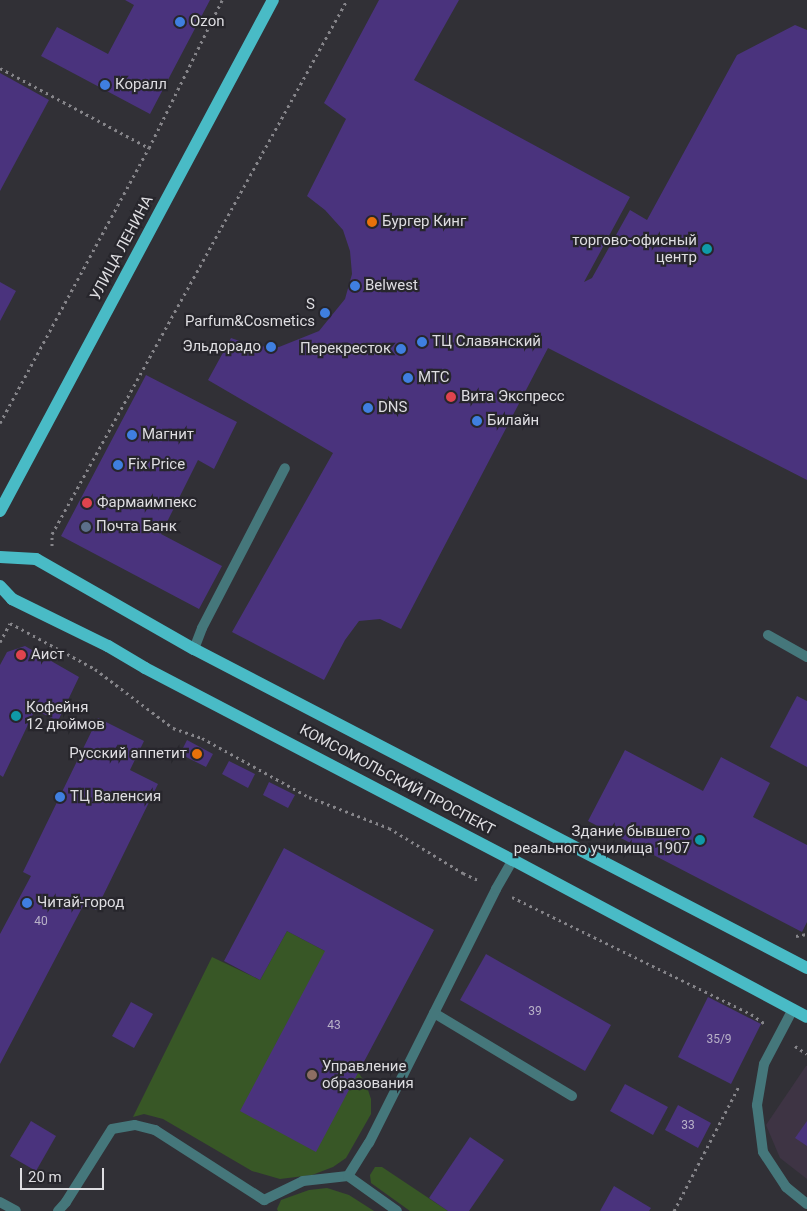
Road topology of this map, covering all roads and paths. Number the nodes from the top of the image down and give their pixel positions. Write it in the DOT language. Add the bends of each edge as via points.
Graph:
graph roads {
  1 [pos="222,0"];
  2 [pos="273,0"];
  3 [pos="347,0"];
  4 [pos="0,68"];
  5 [pos="149,148"];
  6 [pos="0,423"];
  7 [pos="285,468"];
  8 [pos="0,511"];
  9 [pos="52,548"];
  10 [pos="0,557"];
  11 [pos="0,586"];
  12 [pos="768,635"];
  13 [pos="0,642"];
  14 [pos="194,649"];
  15 [pos="807,656"];
  16 [pos="173,728"];
  17 [pos="514,860"];
  18 [pos="807,968"];
  19 [pos="793,1009"];
  20 [pos="434,1013"];
  21 [pos="807,1017"];
  22 [pos="764,1064"];
  23 [pos="572,1096"];
  24 [pos="348,1176"];
  25 [pos="264,1200"];
  26 [pos="0,1202"];
  27 [pos="807,1204"];
  28 [pos="16,1211"];
  29 [pos="58,1211"];
  30 [pos="266,1211"];
  31 [pos="397,1211"];
  32 [pos="674,1211"];
  1 -- 5 [label="path"];
  2 -- 8 [label="main road, УЛИЦА ЛЕНИНА"];
  3 -- 9 [label="path" via="52,534"];
  4 -- 5 [label="path"];
  5 -- 6 [label="path"];
  7 -- 14 [label="lane"];
  10 -- 14 [label="main road, КОМСОМОЛЬСКИЙ ПРОСПЕКТ" via="36,559"];
  11 -- 17 [label="main road, КОМСОМОЛЬСКИЙ ПРОСПЕКТ" via="12,599 108,646"];
  12 -- 15 [label="lane"];
  13 -- 16 [label="path" via="10,623 95,669"];
  14 -- 18 [label="main road, КОМСОМОЛЬСКИЙ ПРОСПЕКТ"];
  17 -- 19 [label="main road, КОМСОМОЛЬСКИЙ ПРОСПЕКТ"];
  17 -- 20 [label="lane" via="496,889"];
  19 -- 21 [label="main road, КОМСОМОЛЬСКИЙ ПРОСПЕКТ"];
  19 -- 22 [label="lane"];
  20 -- 23 [label="lane"];
  20 -- 24 [label="lane" via="369,1143"];
  22 -- 27 [label="lane" via="757,1105 763,1152 786,1187"];
  22 -- 32 [label="path" via="740,1083"];
  24 -- 25 [label="lane" via="303,1180"];
  24 -- 31 [label="lane"];
  25 -- 29 [label="lane" via="155,1130 135,1124 112,1129"];
  25 -- 30 [label="lane"];
  26 -- 28 [label="lane"];
}
